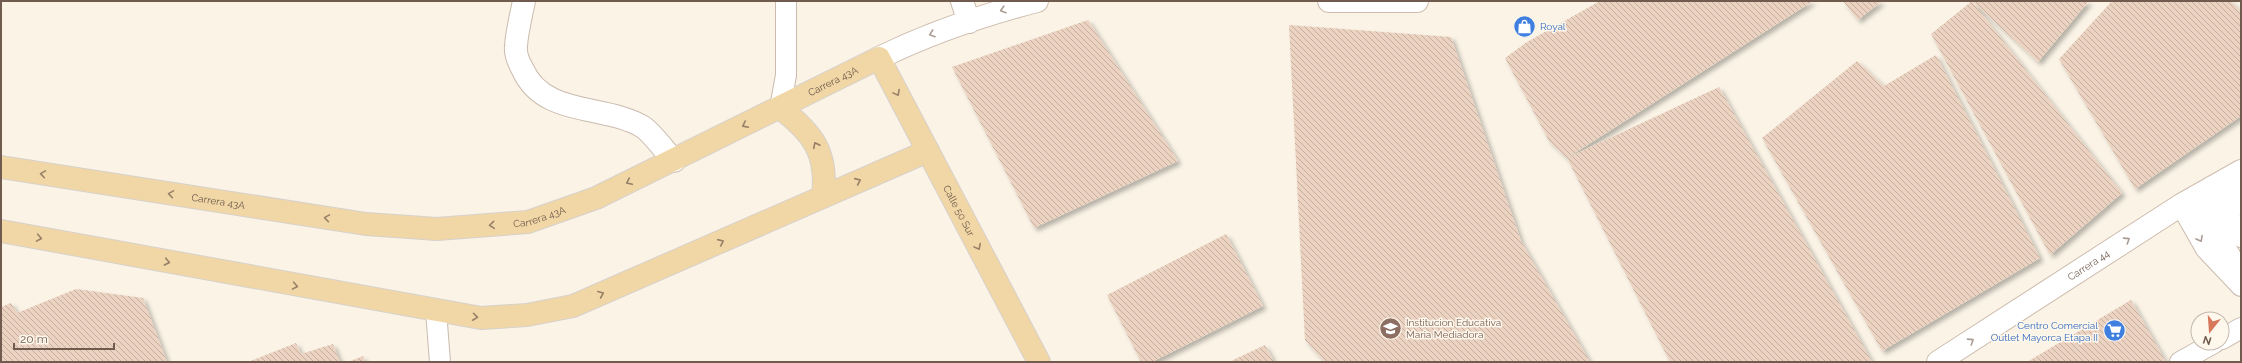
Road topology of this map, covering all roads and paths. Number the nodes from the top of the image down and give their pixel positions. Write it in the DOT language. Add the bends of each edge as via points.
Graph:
graph roads {
  1 [pos="524,1"];
  2 [pos="786,1"];
  3 [pos="962,1"];
  4 [pos="1037,1"];
  5 [pos="1329,1"];
  6 [pos="1417,1"];
  7 [pos="969,22"];
  8 [pos="879,58"];
  9 [pos="780,108"];
  10 [pos="928,151"];
  11 [pos="674,161"];
  12 [pos="1,167"];
  13 [pos="2212,188"];
  14 [pos="823,196"];
  15 [pos="2241,205"];
  16 [pos="1,231"];
  17 [pos="2241,237"];
  18 [pos="2241,275"];
  19 [pos="2241,286"];
  20 [pos="436,311"];
  21 [pos="2241,328"];
  22 [pos="2230,334"];
  23 [pos="2200,351"];
  24 [pos="440,362"];
  25 [pos="1039,362"];
  26 [pos="1938,362"];
  27 [pos="2180,362"];
  1 -- 11 [label="main road" via="516,48 519,61 532,84 544,95 560,103 617,116 644,127"];
  2 -- 9 [label="lane" via="786,75"];
  3 -- 7 [label="main road"];
  4 -- 7 [label="main road, Carrera 43A, one-way"];
  5 -- 6 [label="main road"];
  7 -- 8 [label="main road, Carrera 43A, one-way" via="919,38"];
  8 -- 9 [label="main road, Carrera 43A"];
  8 -- 10 [label="main road, Calle 50 Sur, one-way"];
  9 -- 11 [label="main road, Carrera 43A, one-way"];
  14 -- 9 [label="main road, one-way" via="825,177 822,157 812,138 799,122"];
  14 -- 10 [label="main road, one-way"];
  10 -- 25 [label="main road, Calle 50 Sur, one-way"];
  11 -- 12 [label="main road, Carrera 43A, one-way" via="596,198 528,222 437,229 366,224"];
  13 -- 15 [label="lane"];
  13 -- 17 [label="lane"];
  13 -- 18 [label="lane"];
  13 -- 19 [label="lane, one-way" via="2206,249"];
  26 -- 13 [label="main road, Carrera 44, one-way"];
  20 -- 14 [label="main road, one-way" via="481,318 528,314 573,306"];
  16 -- 20 [label="main road, one-way"];
  20 -- 24 [label="lane"];
  21 -- 22 [label="lane"];
  23 -- 27 [label="lane"];
}
